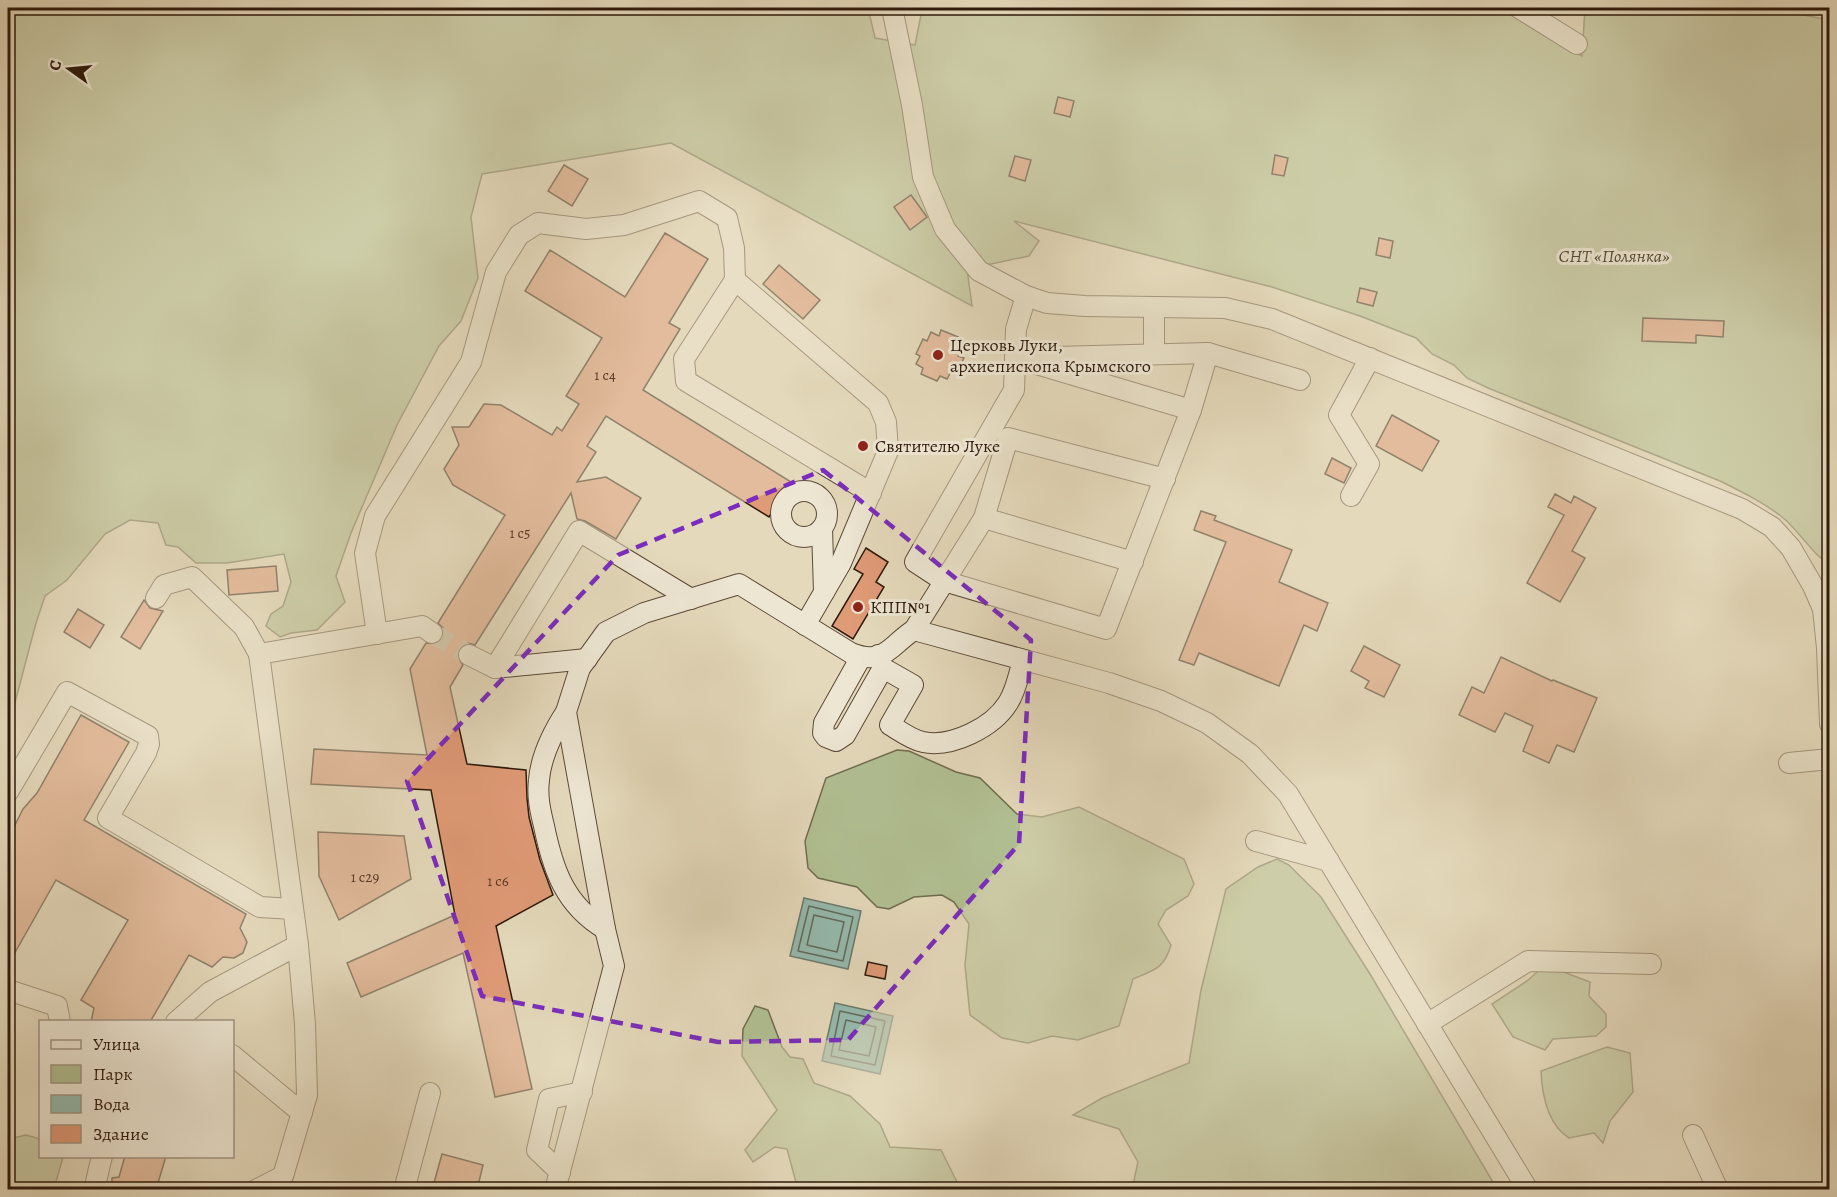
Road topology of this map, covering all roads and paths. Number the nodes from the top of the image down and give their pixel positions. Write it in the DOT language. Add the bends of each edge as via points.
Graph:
graph roads {
  1 [pos="892,8"];
  2 [pos="1519,8"];
  3 [pos="1577,44"];
  4 [pos="735,280"];
  5 [pos="1026,296"];
  6 [pos="1154,307"];
  7 [pos="1208,353"];
  8 [pos="1154,354"];
  9 [pos="1016,358"];
  10 [pos="1370,358"];
  11 [pos="1300,380"];
  12 [pos="1014,390"];
  13 [pos="1191,410"];
  14 [pos="1008,438"];
  15 [pos="1165,478"];
  16 [pos="871,493"];
  17 [pos="1351,496"];
  18 [pos="984,518"];
  19 [pos="814,533"];
  20 [pos="1132,562"];
  21 [pos="945,581"];
  22 [pos="824,592"];
  23 [pos="156,598"];
  24 [pos="691,599"];
  25 [pos="1826,606"];
  26 [pos="805,625"];
  27 [pos="914,630"];
  28 [pos="432,633"];
  29 [pos="377,634"];
  30 [pos="259,654"];
  31 [pos="469,655"];
  32 [pos="587,659"];
  33 [pos="874,660"];
  34 [pos="1023,660"];
  35 [pos="495,668"];
  36 [pos="566,712"];
  37 [pos="1830,724"];
  38 [pos="1830,759"];
  39 [pos="1789,763"];
  40 [pos="8,792"];
  41 [pos="1256,841"];
  42 [pos="1329,861"];
  43 [pos="293,909"];
  44 [pos="605,929"];
  45 [pos="298,945"];
  46 [pos="1651,964"];
  47 [pos="8,990"];
  48 [pos="60,1020"];
  49 [pos="182,1020"];
  50 [pos="1427,1024"];
  51 [pos="234,1057"];
  52 [pos="582,1092"];
  53 [pos="430,1093"];
  54 [pos="302,1113"];
  55 [pos="1693,1135"];
  56 [pos="102,1158"];
  57 [pos="558,1181"];
  58 [pos="280,1183"];
  59 [pos="94,1190"];
  60 [pos="256,1190"];
  61 [pos="404,1190"];
  62 [pos="1528,1190"];
  63 [pos="1718,1190"];
  1 -- 5 [label="street" via="923,177 945,229 979,271"];
  2 -- 3 [label="street"];
  4 -- 16 [label="street" via="878,403 886,422 888,451"];
  4 -- 16 [label="street" via="684,359 686,381"];
  4 -- 29 [label="street" via="734,248 727,218 699,201 624,225 586,229 538,223 519,235 496,272 471,362 375,516 365,553"];
  5 -- 6 [label="street" via="1047,303"];
  5 -- 9 [label="street" via="1016,329"];
  6 -- 8 [label="street"];
  6 -- 10 [label="street" via="1225,308 1272,319"];
  7 -- 8 [label="street"];
  7 -- 11 [label="street"];
  7 -- 13 [label="street"];
  8 -- 9 [label="street"];
  9 -- 12 [label="street"];
  9 -- 13 [label="street"];
  10 -- 17 [label="street" via="1339,415 1369,464"];
  10 -- 25 [label="street" via="1742,509 1772,527 1791,548"];
  12 -- 14 [label="street"];
  12 -- 21 [label="street" via="915,562"];
  13 -- 15 [label="street"];
  14 -- 15 [label="street"];
  14 -- 18 [label="street"];
  15 -- 20 [label="street"];
  16 -- 22 [label="street"];
  18 -- 20 [label="street"];
  18 -- 21 [label="street"];
  19 -- 22 [label="street" via="823,561"];
  20 -- 21 [label="street" via="1106,629"];
  21 -- 27 [label="street"];
  22 -- 26 [label="street"];
  23 -- 30 [label="street" via="164,585 192,577 244,627"];
  24 -- 26 [label="street" via="739,585"];
  24 -- 32 [label="street" via="644,613 606,632"];
  24 -- 35 [label="street" via="579,531"];
  25 -- 37 [label="street"];
  26 -- 33 [label="street"];
  27 -- 33 [label="street"];
  27 -- 34 [label="street"];
  28 -- 29 [label="street" via="422,626"];
  29 -- 30 [label="street"];
  30 -- 43 [label="street"];
  31 -- 35 [label="street"];
  32 -- 35 [label="street"];
  32 -- 36 [label="street" via="580,668"];
  33 -- 34 [label="street" via="913,685 890,725 924,742 968,735 996,718 1008,703"];
  34 -- 42 [label="street" via="1161,700 1207,723 1250,754 1288,794"];
  36 -- 44 [label="street"];
  36 -- 44 [label="street" via="545,756 538,799 550,858 558,877 587,918"];
  38 -- 39 [label="street"];
  40 -- 43 [label="street" via="67,692 148,736 146,753 108,819 260,907"];
  41 -- 42 [label="street"];
  42 -- 50 [label="street"];
  43 -- 45 [label="street"];
  44 -- 52 [label="street" via="614,966"];
  45 -- 49 [label="street" via="210,992"];
  45 -- 54 [label="street" via="307,1095"];
  46 -- 50 [label="street" via="1528,961"];
  47 -- 48 [label="street" via="57,1006"];
  50 -- 62 [label="street"];
  51 -- 54 [label="street"];
  52 -- 57 [label="street"];
  52 -- 57 [label="street" via="549,1099 537,1150"];
  53 -- 61 [label="street"];
  54 -- 58 [label="street"];
  55 -- 63 [label="street"];
  56 -- 59 [label="street"];
  58 -- 60 [label="street"];
}
